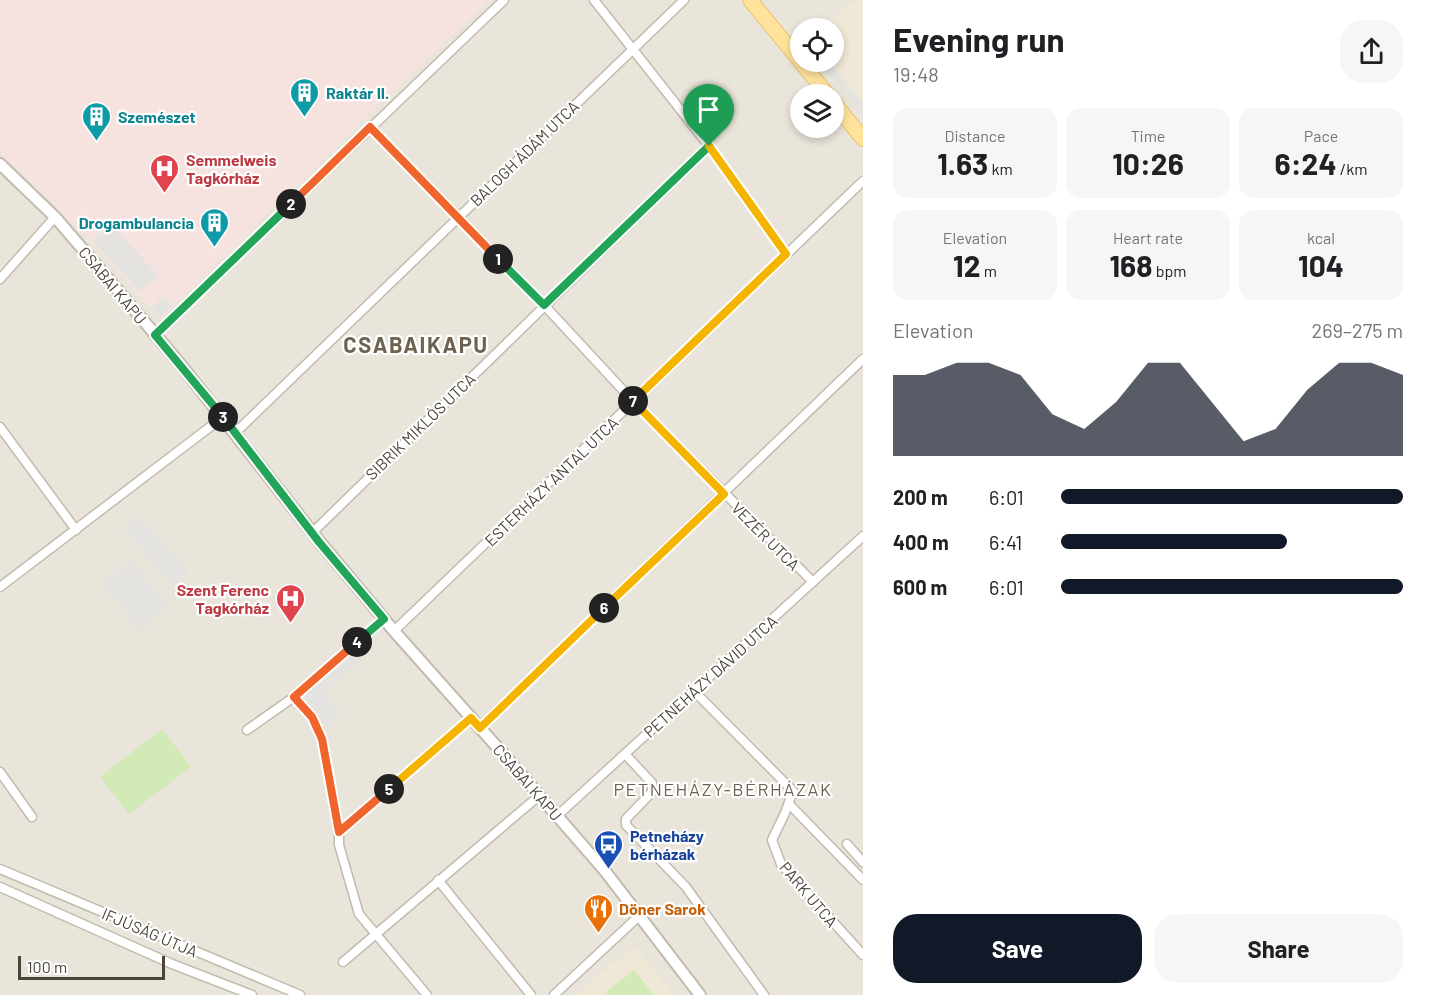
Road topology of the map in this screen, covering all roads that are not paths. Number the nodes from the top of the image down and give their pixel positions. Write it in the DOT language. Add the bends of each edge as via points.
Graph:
graph roads {
  1 [pos="504,0"];
  2 [pos="594,0"];
  3 [pos="684,0"];
  4 [pos="750,0"];
  5 [pos="633,49"];
  6 [pos="819,84"];
  7 [pos="844,115"];
  8 [pos="370,127"];
  9 [pos="863,139"];
  10 [pos="709,146"];
  11 [pos="0,164"];
  12 [pos="863,181"];
  13 [pos="55,217"];
  14 [pos="457,217"];
  15 [pos="786,254"];
  16 [pos="0,279"];
  17 [pos="544,305"];
  18 [pos="155,335"];
  19 [pos="863,359"];
  20 [pos="633,401"];
  21 [pos="223,417"];
  22 [pos="0,427"];
  23 [pos="235,433"];
  24 [pos="724,494"];
  25 [pos="76,530"];
  26 [pos="312,532"];
  27 [pos="863,536"];
  28 [pos="813,582"];
  29 [pos="0,587"];
  30 [pos="384,619"];
  31 [pos="394,631"];
  32 [pos="694,691"];
  33 [pos="294,697"];
  34 [pos="471,718"];
  35 [pos="480,728"];
  36 [pos="247,730"];
  37 [pos="625,754"];
  38 [pos="0,772"];
  39 [pos="540,795"];
  40 [pos="789,804"];
  41 [pos="557,816"];
  42 [pos="32,817"];
  43 [pos="339,832"];
  44 [pos="847,844"];
  45 [pos="863,861"];
  46 [pos="0,869"];
  47 [pos="438,880"];
  48 [pos="863,880"];
  49 [pos="0,887"];
  50 [pos="639,916"];
  51 [pos="376,934"];
  52 [pos="863,955"];
  53 [pos="342,962"];
  54 [pos="252,995"];
  55 [pos="300,995"];
  56 [pos="427,995"];
  57 [pos="531,995"];
  58 [pos="554,995"];
  59 [pos="700,995"];
  60 [pos="764,995"];
  1 -- 8 [label="street"];
  2 -- 5 [label="street"];
  3 -- 5 [label="street, BALOGH ÁDÁM UTCA"];
  4 -- 6 [label="main road"];
  5 -- 10 [label="street"];
  5 -- 14 [label="street, BALOGH ÁDÁM UTCA"];
  7 -- 9 [label="main road"];
  8 -- 14 [label="street, VEZÉR UTCA"];
  8 -- 18 [label="street"];
  10 -- 15 [label="street"];
  10 -- 17 [label="street, SIBRIK MIKLÓS UTCA"];
  11 -- 13 [label="street, CSABAI KAPU"];
  12 -- 15 [label="street, ESTERHÁZY ANTAL UTCA"];
  13 -- 16 [label="street"];
  13 -- 18 [label="street, CSABAI KAPU"];
  14 -- 17 [label="street, VEZÉR UTCA"];
  14 -- 23 [label="street, BALOGH ÁDÁM UTCA"];
  15 -- 20 [label="street, ESTERHÁZY ANTAL UTCA"];
  17 -- 20 [label="street, VEZÉR UTCA"];
  17 -- 26 [label="street, SIBRIK MIKLÓS UTCA"];
  18 -- 21 [label="street, CSABAI KAPU"];
  19 -- 24 [label="street"];
  20 -- 24 [label="street, VEZÉR UTCA"];
  20 -- 31 [label="street, ESTERHÁZY ANTAL UTCA"];
  21 -- 23 [label="street, CSABAI KAPU"];
  21 -- 25 [label="street"];
  22 -- 25 [label="street"];
  23 -- 26 [label="street, CSABAI KAPU"];
  24 -- 28 [label="street, VEZÉR UTCA"];
  24 -- 35 [label="street"];
  25 -- 29 [label="street"];
  26 -- 30 [label="street, CSABAI KAPU"];
  27 -- 28 [label="street, PETNEHÁZY DÁVID UTCA"];
  28 -- 32 [label="street, PETNEHÁZY DÁVID UTCA"];
  30 -- 31 [label="street, CSABAI KAPU"];
  30 -- 33 [label="street"];
  31 -- 34 [label="street, CSABAI KAPU"];
  32 -- 37 [label="street, PETNEHÁZY DÁVID UTCA"];
  32 -- 40 [label="street" via="793,791"];
  33 -- 36 [label="street"];
  33 -- 43 [label="street" via="312,717 322,739"];
  34 -- 35 [label="street, CSABAI KAPU"];
  34 -- 43 [label="street"];
  35 -- 39 [label="street, CSABAI KAPU"];
  37 -- 41 [label="street, PETNEHÁZY DÁVID UTCA"];
  37 -- 60 [label="street" via="652,783 652,792 626,819 626,825 686,887"];
  38 -- 42 [label="street"];
  39 -- 41 [label="street, CSABAI KAPU"];
  39 -- 47 [label="street"];
  40 -- 48 [label="street"];
  40 -- 52 [label="street, PARK UTCA" via="772,840 781,864"];
  41 -- 50 [label="street, CSABAI KAPU"];
  43 -- 51 [label="street" via="358,914"];
  44 -- 45 [label="street"];
  46 -- 55 [label="street, IFJÚSÁG ÚTJA"];
  47 -- 51 [label="street"];
  47 -- 57 [label="street"];
  49 -- 54 [label="street, IFJÚSÁG ÚTJA" via="172,964"];
  50 -- 58 [label="street"];
  50 -- 59 [label="street, CSABAI KAPU"];
  51 -- 53 [label="street"];
  51 -- 56 [label="street"];
}
